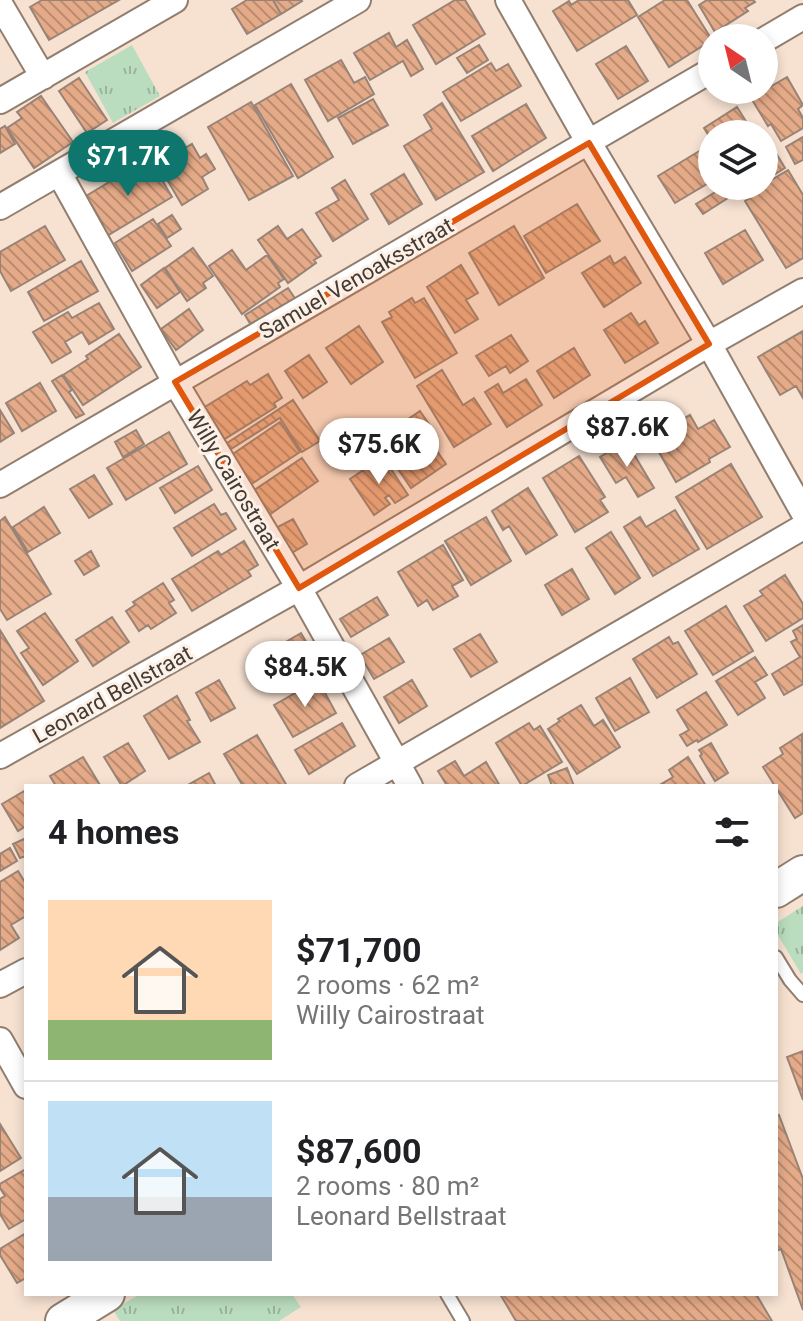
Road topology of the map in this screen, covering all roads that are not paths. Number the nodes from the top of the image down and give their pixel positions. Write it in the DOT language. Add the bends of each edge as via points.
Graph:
graph roads {
  1 [pos="175,0"];
  2 [pos="358,0"];
  3 [pos="508,0"];
  4 [pos="0,4"];
  5 [pos="803,17"];
  6 [pos="778,32"];
  7 [pos="43,77"];
  8 [pos="698,78"];
  9 [pos="0,101"];
  10 [pos="589,143"];
  11 [pos="59,173"];
  12 [pos="0,207"];
  13 [pos="803,291"];
  14 [pos="709,344"];
  15 [pos="175,382"];
  16 [pos="0,485"];
  17 [pos="803,512"];
  18 [pos="803,527"];
  19 [pos="299,588"];
  20 [pos="0,756"];
  21 [pos="397,763"];
  22 [pos="360,784"];
  23 [pos="409,784"];
  24 [pos="803,873"];
  25 [pos="778,889"];
  26 [pos="778,960"];
  27 [pos="24,972"];
  28 [pos="0,985"];
  29 [pos="803,995"];
  30 [pos="0,1040"];
  31 [pos="24,1082"];
  32 [pos="104,1296"];
  33 [pos="448,1296"];
  34 [pos="63,1321"];
  35 [pos="463,1321"];
  1 -- 7 [label="street"];
  2 -- 11 [label="street"];
  3 -- 10 [label="street"];
  4 -- 7 [label="street"];
  5 -- 6 [label="street"];
  7 -- 9 [label="street"];
  8 -- 10 [label="street, Samuel Venoaksstraat"];
  10 -- 14 [label="street"];
  10 -- 15 [label="street, Samuel Venoaksstraat"];
  11 -- 12 [label="street"];
  11 -- 15 [label="street, Willy Cairostraat"];
  13 -- 14 [label="street, Leonard Bellstraat"];
  14 -- 17 [label="street"];
  14 -- 19 [label="street, Leonard Bellstraat"];
  15 -- 16 [label="street, Samuel Venoaksstraat"];
  15 -- 19 [label="street, Willy Cairostraat"];
  18 -- 21 [label="street"];
  19 -- 20 [label="street, Leonard Bellstraat"];
  19 -- 21 [label="street, Willy Cairostraat"];
  21 -- 22 [label="street"];
  21 -- 23 [label="street, Willy Cairostraat"];
  24 -- 25 [label="street"];
  26 -- 29 [label="lane"];
  27 -- 28 [label="street"];
  30 -- 31 [label="street"];
  32 -- 34 [label="street"];
  33 -- 35 [label="lane"];
}
